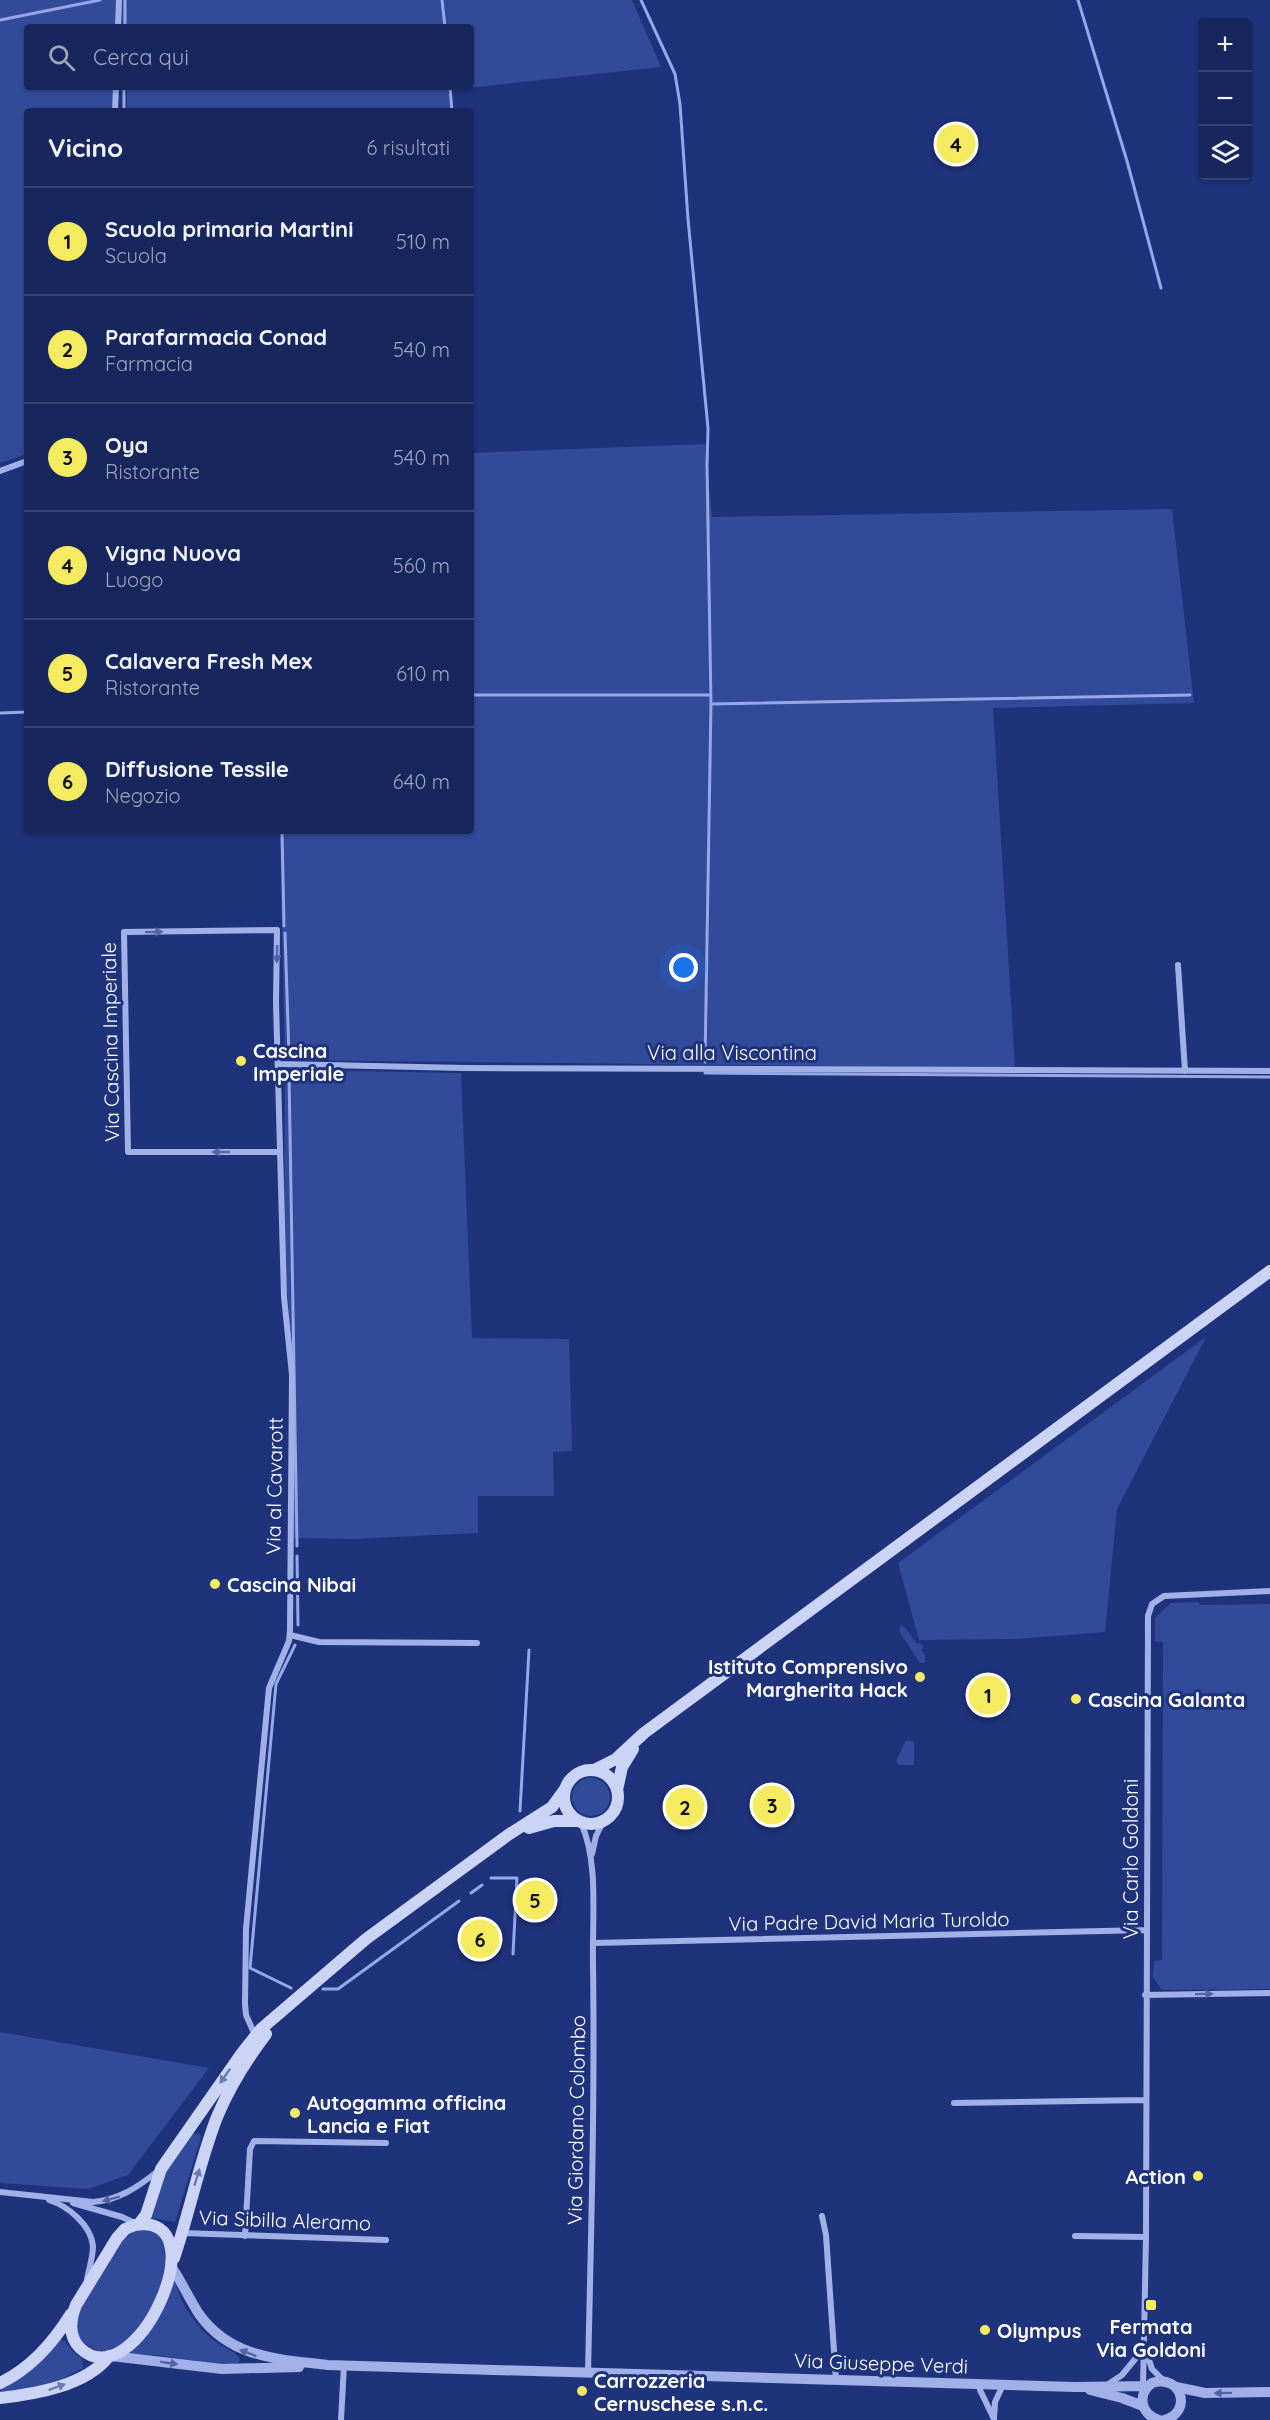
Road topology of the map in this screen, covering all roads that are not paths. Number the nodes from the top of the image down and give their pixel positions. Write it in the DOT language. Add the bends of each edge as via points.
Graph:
graph roads {
  1 [pos="119,0"];
  2 [pos="118,24"];
  3 [pos="116,90"];
  4 [pos="115,108"];
  5 [pos="24,462"];
  6 [pos="0,471"];
  7 [pos="277,930"];
  8 [pos="1178,965"];
  9 [pos="279,1064"];
  10 [pos="1185,1071"];
  11 [pos="1270,1071"];
  12 [pos="279,1152"];
  13 [pos="1270,1271"];
  14 [pos="1270,1591"];
  15 [pos="290,1635"];
  16 [pos="477,1643"];
  17 [pos="644,1733"];
  18 [pos="594,1770"];
  19 [pos="565,1789"];
  20 [pos="617,1790"];
  21 [pos="579,1822"];
  22 [pos="603,1822"];
  23 [pos="508,1835"];
  24 [pos="591,1867"];
  25 [pos="1146,1930"];
  26 [pos="593,1943"];
  27 [pos="1270,1993"];
  28 [pos="1145,1995"];
  29 [pos="292,2002"];
  30 [pos="256,2035"];
  31 [pos="1145,2100"];
  32 [pos="954,2103"];
  33 [pos="386,2143"];
  34 [pos="161,2169"];
  35 [pos="0,2192"];
  36 [pos="24,2196"];
  37 [pos="56,2198"];
  38 [pos="822,2216"];
  39 [pos="138,2224"];
  40 [pos="182,2233"];
  41 [pos="244,2236"];
  42 [pos="1075,2236"];
  43 [pos="1146,2237"];
  44 [pos="386,2240"];
  45 [pos="172,2265"];
  46 [pos="85,2291"];
  47 [pos="76,2306"];
  48 [pos="1145,2348"];
  49 [pos="110,2356"];
  50 [pos="327,2365"];
  51 [pos="344,2366"];
  52 [pos="588,2373"];
  53 [pos="836,2380"];
  54 [pos="1164,2381"];
  55 [pos="0,2383"];
  56 [pos="980,2384"];
  57 [pos="1003,2385"];
  58 [pos="1106,2385"];
  59 [pos="1075,2387"];
  60 [pos="1176,2387"];
  61 [pos="1270,2392"];
  62 [pos="1144,2394"];
  63 [pos="0,2398"];
  64 [pos="1178,2415"];
  65 [pos="1154,2419"];
  66 [pos="341,2420"];
  67 [pos="994,2420"];
  68 [pos="1164,2420"];
  1 -- 2 [label="street"];
  3 -- 4 [label="street"];
  5 -- 6 [label="street"];
  7 -- 9 [label="street, Via al Cavarott, one-way"];
  12 -- 7 [label="street, Via Cascina Imperiale, one-way" via="128,1152 124,932"];
  8 -- 10 [label="street"];
  9 -- 10 [label="street, Via alla Viscontina"];
  9 -- 12 [label="street, Via al Cavarott"];
  10 -- 11 [label="street, Via alla Viscontina"];
  12 -- 15 [label="street, Via al Cavarott" via="284,1297 292,1374"];
  13 -- 17 [label="main road"];
  14 -- 25 [label="street, Via Carlo Goldoni" via="1164,1596 1149,1609"];
  15 -- 16 [label="street" via="319,1642"];
  15 -- 30 [label="street, Via al Cavarott" via="269,1688 246,1929 246,2015"];
  17 -- 18 [label="main road" via="616,1759"];
  17 -- 20 [label="main road" via="622,1767"];
  18 -- 19 [label="main road" via="576,1775"];
  18 -- 20 [label="main road" via="610,1778"];
  19 -- 21 [label="main road" via="566,1808"];
  19 -- 23 [label="main road" via="552,1807"];
  20 -- 22 [label="main road" via="615,1810"];
  21 -- 22 [label="main road"];
  21 -- 23 [label="main road" via="554,1821"];
  21 -- 24 [label="street, Via Giordano Colombo" via="588,1841"];
  22 -- 24 [label="street, Via Giordano Colombo"];
  23 -- 29 [label="main road" via="366,1939"];
  24 -- 26 [label="street, Via Giordano Colombo"];
  25 -- 26 [label="street, Via Padre David Maria Turoldo"];
  25 -- 28 [label="street, Via Carlo Goldoni"];
  26 -- 52 [label="street, Via Giordano Colombo"];
  28 -- 27 [label="street, one-way"];
  28 -- 31 [label="street, Via Carlo Goldoni"];
  29 -- 30 [label="main road"];
  40 -- 29 [label="main road, one-way" via="220,2110 260,2042"];
  30 -- 34 [label="main road, one-way"];
  31 -- 32 [label="street"];
  31 -- 43 [label="street, Via Carlo Goldoni"];
  33 -- 41 [label="street" via="254,2141 250,2149"];
  34 -- 37 [label="street, one-way" via="113,2199 93,2202"];
  34 -- 39 [label="main road" via="146,2215"];
  35 -- 36 [label="street"];
  36 -- 37 [label="street"];
  36 -- 46 [label="street" via="59,2205 89,2233 93,2253"];
  37 -- 39 [label="street"];
  38 -- 53 [label="street"];
  39 -- 45 [label="main road" via="154,2226 166,2236 172,2250"];
  39 -- 46 [label="main road" via="118,2236"];
  40 -- 41 [label="street, Via Sibilla Aleramo"];
  40 -- 45 [label="main road"];
  41 -- 44 [label="street, Via Sibilla Aleramo"];
  42 -- 43 [label="street"];
  43 -- 48 [label="street, Via Carlo Goldoni"];
  45 -- 49 [label="main road" via="163,2296 149,2322 126,2347"];
  50 -- 45 [label="street, Via Giuseppe Verdi, one-way" via="260,2357 230,2344 203,2320"];
  46 -- 47 [label="main road"];
  47 -- 49 [label="main road" via="70,2323 75,2342 88,2354"];
  47 -- 55 [label="main road" via="42,2352"];
  48 -- 54 [label="street, Via Carlo Goldoni" via="1150,2366"];
  48 -- 58 [label="street" via="1122,2375"];
  48 -- 62 [label="street, Via Carlo Goldoni"];
  49 -- 50 [label="street, Via Giuseppe Verdi, one-way" via="222,2369"];
  63 -- 49 [label="main road, one-way" via="63,2385 97,2368"];
  50 -- 51 [label="street, Via Giuseppe Verdi"];
  51 -- 52 [label="street, Via Giuseppe Verdi"];
  51 -- 66 [label="street"];
  52 -- 53 [label="street, Via Giuseppe Verdi"];
  53 -- 56 [label="street, Via Giuseppe Verdi"];
  54 -- 60 [label="street"];
  54 -- 62 [label="street" via="1152,2383"];
  56 -- 57 [label="street, Via Giuseppe Verdi"];
  56 -- 67 [label="street"];
  57 -- 59 [label="street, Via Giuseppe Verdi"];
  57 -- 67 [label="street" via="995,2402"];
  58 -- 59 [label="street, Via Giuseppe Verdi"];
  58 -- 62 [label="street, Via Giuseppe Verdi"];
  59 -- 62 [label="street, Via Giuseppe Verdi" via="1122,2398"];
  61 -- 60 [label="street, one-way" via="1205,2393"];
  60 -- 64 [label="street" via="1181,2399"];
  62 -- 65 [label="street"];
  64 -- 68 [label="street"];
}
